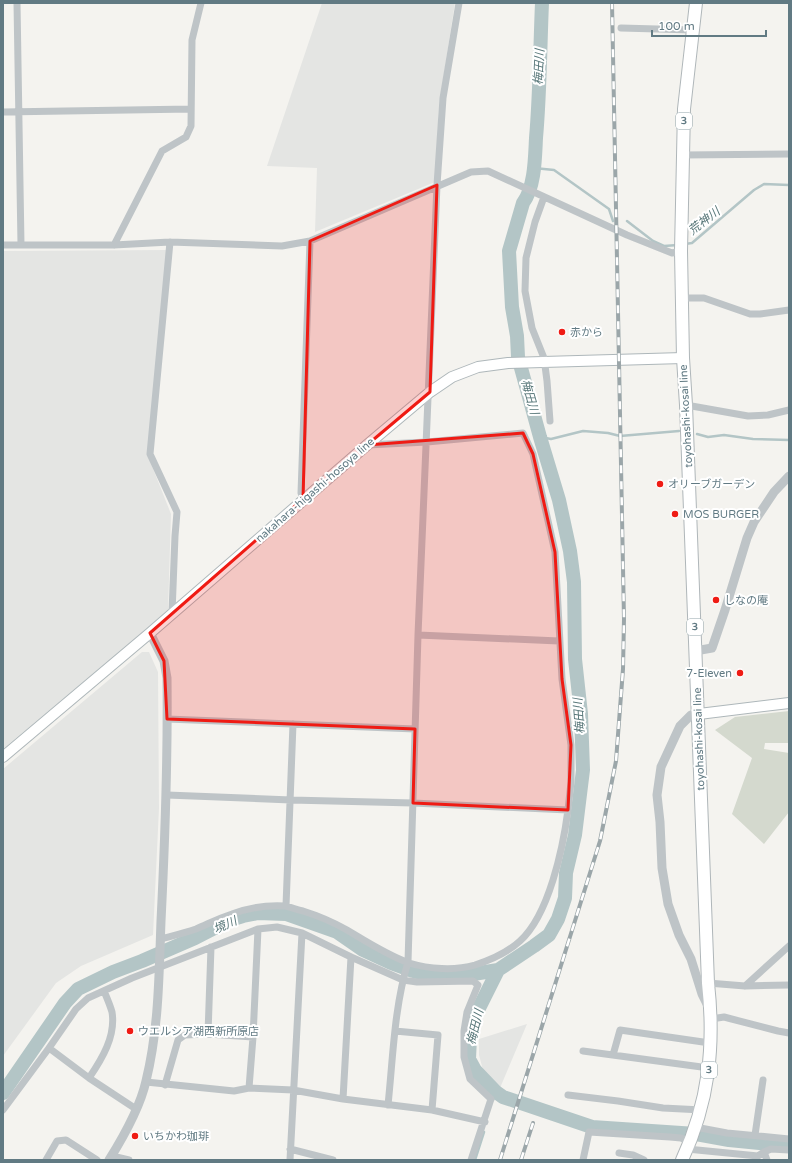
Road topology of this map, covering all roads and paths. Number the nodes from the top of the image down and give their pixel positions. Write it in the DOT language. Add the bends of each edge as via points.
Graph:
graph roads {
  1 [pos="17,3"];
  2 [pos="201,3"];
  3 [pos="459,3"];
  4 [pos="696,3"];
  5 [pos="621,28"];
  6 [pos="693,30"];
  7 [pos="191,109"];
  8 [pos="20,111"];
  9 [pos="3,112"];
  10 [pos="789,154"];
  11 [pos="684,155"];
  12 [pos="437,185"];
  13 [pos="542,196"];
  14 [pos="310,240"];
  15 [pos="170,242"];
  16 [pos="114,244"];
  17 [pos="3,245"];
  18 [pos="21,246"];
  19 [pos="681,246"];
  20 [pos="682,298"];
  21 [pos="789,310"];
  22 [pos="683,358"];
  23 [pos="542,362"];
  24 [pos="430,392"];
  25 [pos="686,405"];
  26 [pos="789,410"];
  27 [pos="550,421"];
  28 [pos="426,442"];
  29 [pos="367,445"];
  30 [pos="789,476"];
  31 [pos="303,499"];
  32 [pos="172,613"];
  33 [pos="150,633"];
  34 [pos="418,635"];
  35 [pos="559,641"];
  36 [pos="695,651"];
  37 [pos="789,703"];
  38 [pos="699,714"];
  39 [pos="167,719"];
  40 [pos="293,724"];
  41 [pos="415,729"];
  42 [pos="3,757"];
  43 [pos="167,795"];
  44 [pos="291,800"];
  45 [pos="413,803"];
  46 [pos="568,810"];
  47 [pos="286,906"];
  48 [pos="258,929"];
  49 [pos="302,933"];
  50 [pos="161,942"];
  51 [pos="789,946"];
  52 [pos="211,947"];
  53 [pos="351,958"];
  54 [pos="408,962"];
  55 [pos="159,968"];
  56 [pos="403,980"];
  57 [pos="708,983"];
  58 [pos="789,985"];
  59 [pos="745,986"];
  60 [pos="104,991"];
  61 [pos="711,1016"];
  62 [pos="395,1031"];
  63 [pos="789,1033"];
  64 [pos="208,1034"];
  65 [pos="253,1037"];
  66 [pos="710,1043"];
  67 [pos="50,1048"];
  68 [pos="583,1051"];
  69 [pos="613,1055"];
  70 [pos="709,1068"];
  71 [pos="89,1078"];
  72 [pos="763,1080"];
  73 [pos="146,1082"];
  74 [pos="165,1085"];
  75 [pos="249,1088"];
  76 [pos="294,1090"];
  77 [pos="568,1095"];
  78 [pos="343,1099"];
  79 [pos="388,1105"];
  80 [pos="136,1109"];
  81 [pos="3,1110"];
  82 [pos="432,1110"];
  83 [pos="702,1110"];
  84 [pos="485,1122"];
  85 [pos="756,1135"];
  86 [pos="789,1139"];
  87 [pos="690,1141"];
  88 [pos="290,1149"];
  89 [pos="789,1150"];
  90 [pos="764,1152"];
  91 [pos="618,1153"];
  92 [pos="111,1158"];
  93 [pos="46,1160"];
  94 [pos="97,1160"];
  95 [pos="129,1160"];
  96 [pos="290,1160"];
  97 [pos="333,1160"];
  98 [pos="471,1160"];
  99 [pos="582,1160"];
  100 [pos="644,1160"];
  101 [pos="767,1160"];
  1 -- 8 [label="street"];
  2 -- 7 [label="street" via="192,40"];
  3 -- 12 [label="street" via="443,98"];
  4 -- 6 [label="main road, toyohashi-kosai line / 3"];
  5 -- 6 [label="street"];
  6 -- 11 [label="main road, toyohashi-kosai line / 3" via="684,109"];
  7 -- 8 [label="street"];
  7 -- 16 [label="street" via="191,126 186,136 162,151"];
  8 -- 9 [label="street"];
  8 -- 18 [label="street"];
  10 -- 11 [label="street"];
  11 -- 19 [label="main road, toyohashi-kosai line / 3"];
  12 -- 13 [label="street" via="472,172 488,171"];
  12 -- 14 [label="street"];
  12 -- 24 [label="street"];
  13 -- 19 [label="street" via="672,253"];
  13 -- 23 [label="street" via="526,258 525,291"];
  14 -- 15 [label="street" via="282,246"];
  14 -- 31 [label="street" via="301,493"];
  15 -- 16 [label="street"];
  15 -- 32 [label="street" via="150,454 177,512"];
  16 -- 18 [label="street"];
  17 -- 18 [label="street"];
  19 -- 20 [label="main road, toyohashi-kosai line / 3"];
  20 -- 21 [label="street" via="704,298 750,314"];
  20 -- 22 [label="main road, toyohashi-kosai line / 3"];
  22 -- 23 [label="main road, nakahara-higashi-hosoya line"];
  22 -- 25 [label="main road, toyohashi-kosai line / 3"];
  23 -- 24 [label="main road, nakahara-higashi-hosoya line" via="478,367 452,377"];
  23 -- 27 [label="street" via="548,381"];
  24 -- 28 [label="street"];
  24 -- 29 [label="main road, nakahara-higashi-hosoya line"];
  25 -- 26 [label="street" via="748,416"];
  25 -- 36 [label="main road, toyohashi-kosai line / 3"];
  28 -- 29 [label="street"];
  28 -- 34 [label="street"];
  28 -- 35 [label="street" via="523,433 533,454 555,552"];
  29 -- 31 [label="main road, nakahara-higashi-hosoya line"];
  30 -- 36 [label="street" via="774,492 754,522 712,648"];
  31 -- 32 [label="main road, nakahara-higashi-hosoya line"];
  32 -- 33 [label="main road, nakahara-higashi-hosoya line"];
  33 -- 39 [label="street" via="164,661 167,678"];
  33 -- 42 [label="main road, nakahara-higashi-hosoya line"];
  34 -- 35 [label="street"];
  34 -- 41 [label="street"];
  35 -- 46 [label="street" via="571,745"];
  36 -- 38 [label="main road, toyohashi-kosai line / 3"];
  37 -- 38 [label="main road"];
  38 -- 57 [label="main road, toyohashi-kosai line / 3"];
  38 -- 61 [label="street" via="691,715 680,726 662,767 657,795 662,868 668,904"];
  39 -- 40 [label="street"];
  39 -- 43 [label="street"];
  40 -- 41 [label="street"];
  40 -- 44 [label="street"];
  41 -- 45 [label="street"];
  43 -- 44 [label="street"];
  43 -- 50 [label="street"];
  44 -- 45 [label="street"];
  44 -- 47 [label="street"];
  45 -- 46 [label="street"];
  45 -- 54 [label="street"];
  46 -- 54 [label="street" via="560,854 544,904 533,926 520,941 487,962 468,967 436,968"];
  47 -- 50 [label="street" via="250,908"];
  47 -- 54 [label="street" via="331,921"];
  48 -- 49 [label="street" via="278,927"];
  48 -- 52 [label="street"];
  48 -- 65 [label="street"];
  49 -- 53 [label="street"];
  49 -- 76 [label="street"];
  50 -- 55 [label="street"];
  51 -- 59 [label="street"];
  52 -- 55 [label="street"];
  52 -- 64 [label="street"];
  53 -- 56 [label="street"];
  53 -- 78 [label="street"];
  54 -- 56 [label="street"];
  55 -- 60 [label="street"];
  55 -- 73 [label="street" via="153,1045"];
  56 -- 62 [label="street"];
  56 -- 84 [label="street" via="473,981 478,985 467,1012 464,1057 470,1079 491,1099"];
  57 -- 59 [label="street"];
  57 -- 61 [label="main road, toyohashi-kosai line / 3"];
  58 -- 59 [label="street"];
  60 -- 67 [label="street" via="88,998 76,1010"];
  60 -- 71 [label="street" via="112,1012 111,1031 102,1058"];
  61 -- 63 [label="street"];
  61 -- 66 [label="main road, toyohashi-kosai line / 3"];
  62 -- 79 [label="street"];
  62 -- 82 [label="street" via="438,1035"];
  64 -- 65 [label="street"];
  64 -- 74 [label="street" via="185,1035 178,1040"];
  65 -- 75 [label="street"];
  66 -- 69 [label="street" via="620,1030"];
  66 -- 70 [label="main road, toyohashi-kosai line / 3"];
  67 -- 71 [label="street"];
  67 -- 81 [label="street"];
  68 -- 69 [label="street"];
  69 -- 70 [label="street"];
  70 -- 83 [label="main road, toyohashi-kosai line / 3"];
  71 -- 80 [label="street"];
  72 -- 85 [label="street"];
  73 -- 74 [label="street"];
  73 -- 80 [label="street"];
  74 -- 75 [label="street" via="234,1091"];
  75 -- 76 [label="street"];
  76 -- 78 [label="street"];
  76 -- 88 [label="street"];
  77 -- 83 [label="street" via="663,1108"];
  78 -- 79 [label="street"];
  79 -- 82 [label="street"];
  80 -- 92 [label="street"];
  82 -- 84 [label="street"];
  83 -- 87 [label="main road, toyohashi-kosai line / 3"];
  84 -- 98 [label="street"];
  85 -- 86 [label="street"];
  85 -- 87 [label="street" via="727,1133"];
  87 -- 90 [label="street" via="758,1156"];
  87 -- 99 [label="street" via="670,1137 589,1132"];
  88 -- 96 [label="street"];
  88 -- 97 [label="street"];
  89 -- 90 [label="street" via="771,1149"];
  90 -- 101 [label="street"];
  91 -- 100 [label="street"];
  92 -- 95 [label="street"];
  93 -- 94 [label="street" via="56,1141 66,1140"];
}
